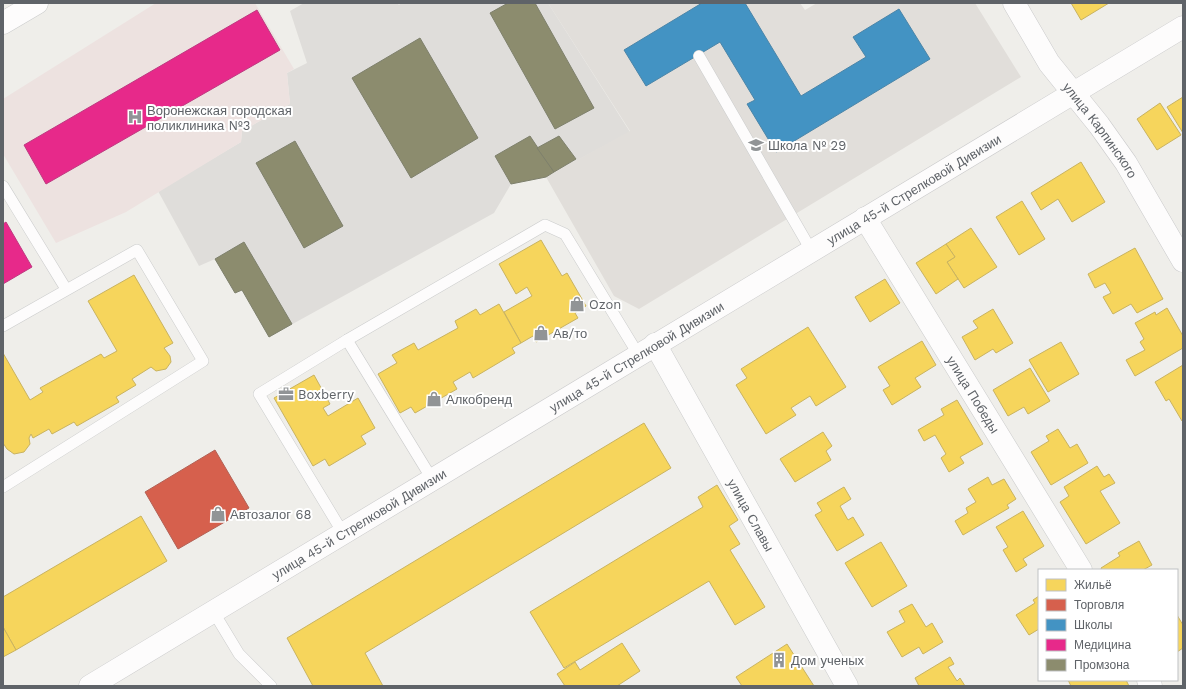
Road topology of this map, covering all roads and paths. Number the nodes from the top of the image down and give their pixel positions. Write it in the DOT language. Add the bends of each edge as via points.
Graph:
graph roads {
  1 [pos="37,3"];
  2 [pos="1014,3"];
  3 [pos="3,23"];
  4 [pos="1183,27"];
  5 [pos="699,56"];
  6 [pos="1073,94"];
  7 [pos="3,186"];
  8 [pos="865,218"];
  9 [pos="811,250"];
  10 [pos="1183,260"];
  11 [pos="66,289"];
  12 [pos="3,326"];
  13 [pos="346,340"];
  14 [pos="647,349"];
  15 [pos="432,479"];
  16 [pos="3,487"];
  17 [pos="343,533"];
  18 [pos="1080,569"];
  19 [pos="213,611"];
  20 [pos="90,686"];
  21 [pos="271,686"];
  22 [pos="847,686"];
  1 -- 3 [label="main road"];
  2 -- 6 [label="main road, улица Карпинского" via="1049,63"];
  4 -- 6 [label="main road, улица 45-й Стрелковой Дивизии"];
  5 -- 9 [label="lane"];
  6 -- 8 [label="main road, улица 45-й Стрелковой Дивизии"];
  6 -- 10 [label="main road, улица Карпинского" via="1126,163"];
  7 -- 11 [label="lane"];
  8 -- 9 [label="main road, улица 45-й Стрелковой Дивизии"];
  8 -- 18 [label="main road, улица Победы"];
  9 -- 14 [label="main road, улица 45-й Стрелковой Дивизии"];
  11 -- 12 [label="lane"];
  11 -- 16 [label="lane" via="137,250 203,361"];
  13 -- 14 [label="lane" via="545,225 564,234"];
  13 -- 15 [label="lane"];
  13 -- 17 [label="lane" via="260,394"];
  14 -- 15 [label="main road, улица 45-й Стрелковой Дивизии"];
  14 -- 22 [label="main road, улица Славы"];
  15 -- 17 [label="main road, улица 45-й Стрелковой Дивизии"];
  17 -- 19 [label="main road, улица 45-й Стрелковой Дивизии"];
  19 -- 20 [label="main road, улица 45-й Стрелковой Дивизии"];
  19 -- 21 [label="lane" via="239,654"];
}
